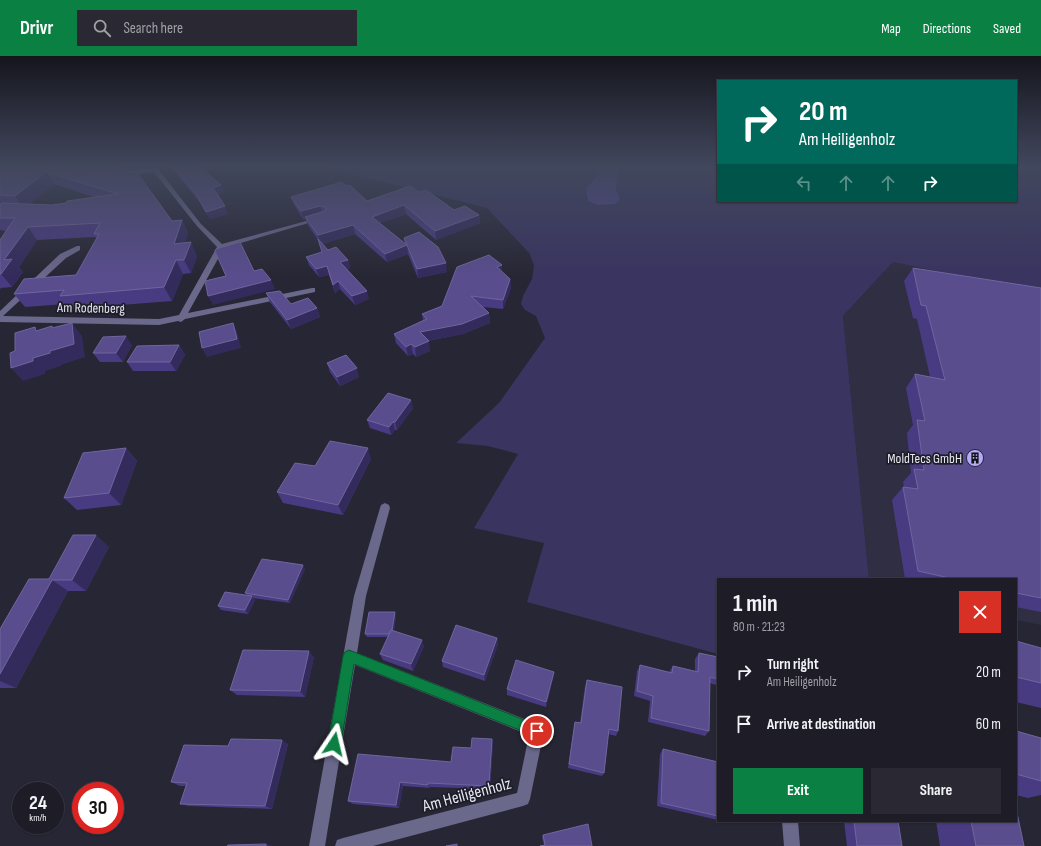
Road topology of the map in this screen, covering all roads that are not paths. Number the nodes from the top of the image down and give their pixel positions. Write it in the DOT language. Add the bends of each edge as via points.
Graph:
graph roads {
  1 [pos="181,202"];
  2 [pos="325,217"];
  3 [pos="221,247"];
  4 [pos="77,248"];
  5 [pos="312,290"];
  6 [pos="0,316"];
  7 [pos="0,319"];
  8 [pos="181,319"];
  9 [pos="385,508"];
  10 [pos="349,656"];
  11 [pos="790,822"];
  12 [pos="317,846"];
  13 [pos="343,846"];
  14 [pos="792,846"];
  1 -- 3 [label="street"];
  2 -- 3 [label="street"];
  3 -- 8 [label="street"];
  4 -- 6 [label="street" via="63,256"];
  5 -- 8 [label="street, Am Rodenberg"];
  7 -- 8 [label="street, Am Rodenberg" via="158,322"];
  9 -- 10 [label="street" via="360,596"];
  10 -- 12 [label="street"];
  10 -- 13 [label="street, Am Heiligenholz" via="537,731 523,799"];
  11 -- 14 [label="street"];
}
